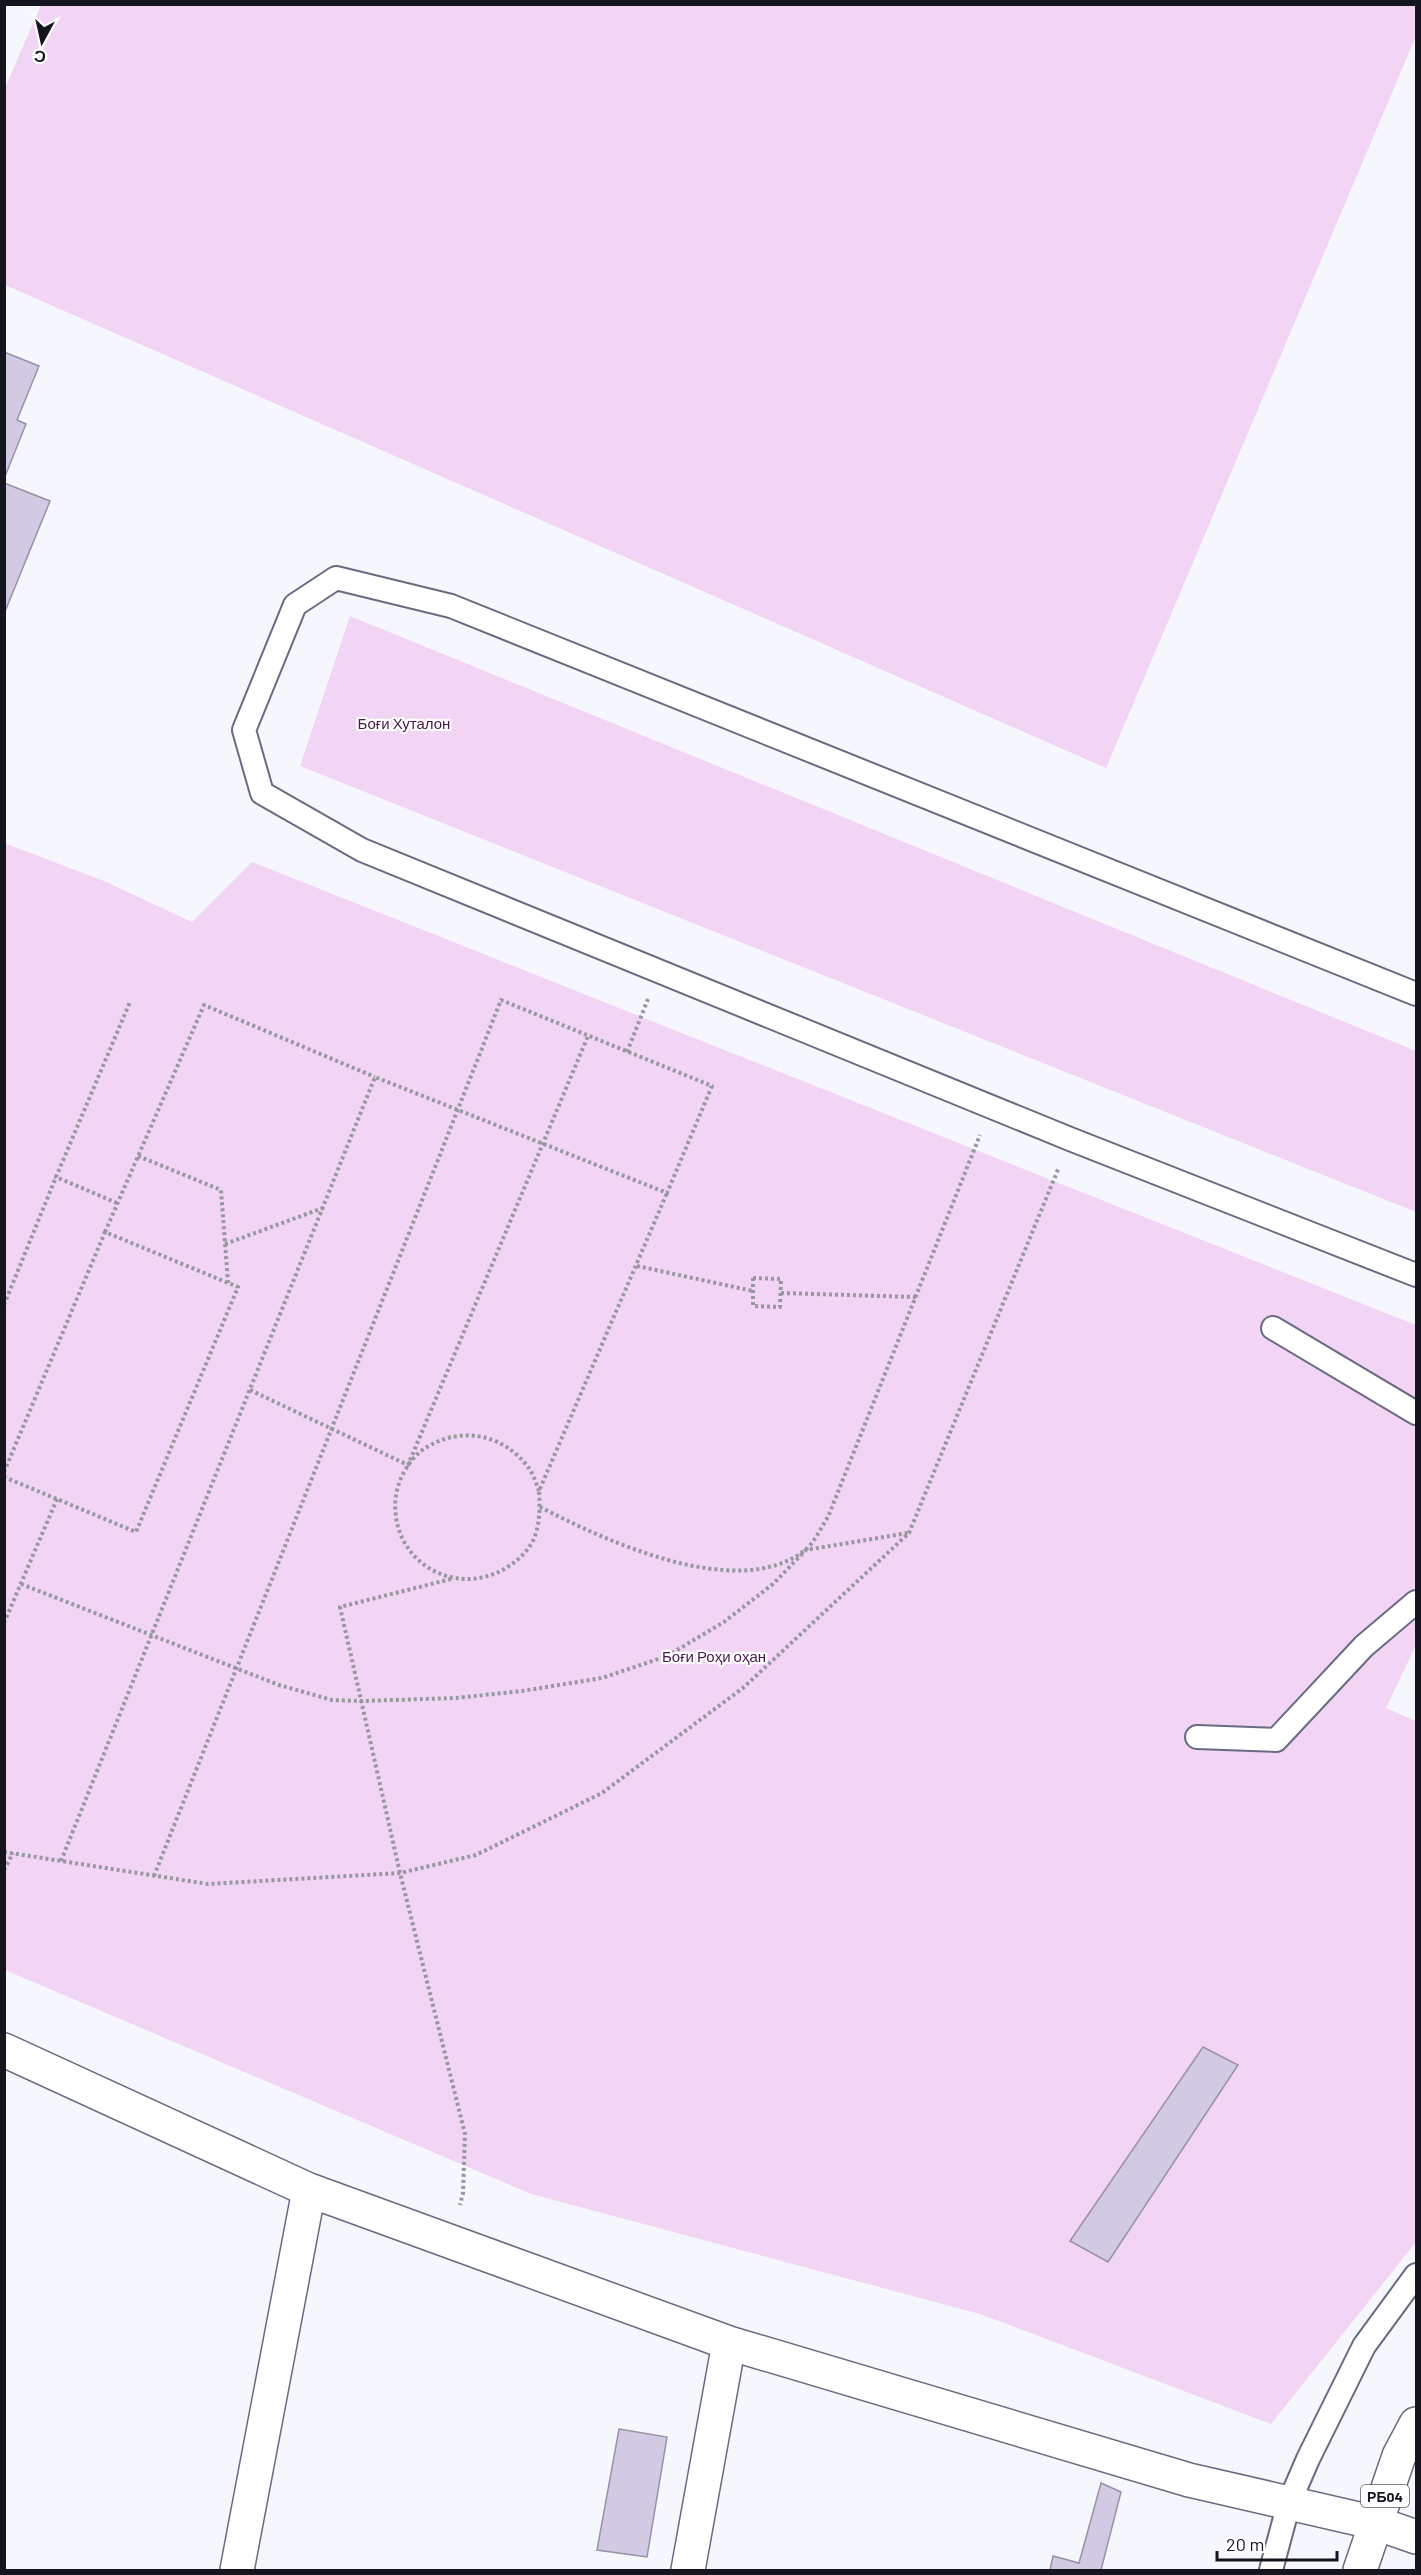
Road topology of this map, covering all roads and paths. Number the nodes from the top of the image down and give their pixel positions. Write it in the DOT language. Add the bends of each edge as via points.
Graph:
graph roads {
  1 [pos="658,971"];
  2 [pos="1416,994"];
  3 [pos="130,1002"];
  4 [pos="588,1036"];
  5 [pos="627,1052"];
  6 [pos="375,1077"];
  7 [pos="992,1107"];
  8 [pos="458,1109"];
  9 [pos="1070,1139"];
  10 [pos="543,1143"];
  11 [pos="138,1156"];
  12 [pos="56,1177"];
  13 [pos="667,1192"];
  14 [pos="117,1203"];
  15 [pos="323,1208"];
  16 [pos="105,1232"];
  17 [pos="225,1244"];
  18 [pos="636,1266"];
  19 [pos="1416,1275"];
  20 [pos="228,1283"];
  21 [pos="753,1291"];
  22 [pos="781,1293"];
  23 [pos="916,1297"];
  24 [pos="4,1305"];
  25 [pos="1273,1328"];
  26 [pos="250,1390"];
  27 [pos="1416,1413"];
  28 [pos="331,1430"];
  29 [pos="408,1465"];
  30 [pos="4,1472"];
  31 [pos="4,1477"];
  32 [pos="540,1491"];
  33 [pos="57,1499"];
  34 [pos="540,1507"];
  35 [pos="909,1533"];
  36 [pos="806,1550"];
  37 [pos="452,1579"];
  38 [pos="21,1584"];
  39 [pos="1416,1602"];
  40 [pos="4,1623"];
  41 [pos="151,1636"];
  42 [pos="237,1669"];
  43 [pos="362,1701"];
  44 [pos="1197,1737"];
  45 [pos="4,1852"];
  46 [pos="13,1853"];
  47 [pos="61,1861"];
  48 [pos="4,1870"];
  49 [pos="400,1874"];
  50 [pos="154,1876"];
  51 [pos="4,2050"];
  52 [pos="309,2190"];
  53 [pos="450,2242"];
  54 [pos="1416,2275"];
  55 [pos="729,2343"];
  56 [pos="1416,2424"];
  57 [pos="1289,2503"];
  58 [pos="1376,2523"];
  59 [pos="1416,2536"];
  60 [pos="237,2571"];
  61 [pos="688,2571"];
  62 [pos="1271,2571"];
  63 [pos="1360,2571"];
  1 -- 2 [label="lane" via="363,850 262,793 244,730 295,605 336,578 451,606"];
  1 -- 5 [label="path"];
  1 -- 7 [label="lane"];
  3 -- 12 [label="path"];
  4 -- 5 [label="path"];
  4 -- 8 [label="path" via="501,1000"];
  4 -- 10 [label="path"];
  5 -- 13 [label="path" via="712,1086"];
  6 -- 8 [label="path"];
  6 -- 11 [label="path" via="204,1005"];
  6 -- 15 [label="path"];
  7 -- 9 [label="lane"];
  7 -- 23 [label="path"];
  8 -- 10 [label="path"];
  8 -- 28 [label="path"];
  9 -- 19 [label="lane"];
  9 -- 35 [label="path"];
  10 -- 13 [label="path"];
  10 -- 29 [label="path"];
  11 -- 14 [label="path"];
  11 -- 17 [label="path" via="222,1190"];
  12 -- 14 [label="path"];
  12 -- 24 [label="path"];
  13 -- 18 [label="path"];
  14 -- 16 [label="path"];
  15 -- 17 [label="path"];
  15 -- 26 [label="path"];
  16 -- 20 [label="path"];
  16 -- 30 [label="path"];
  17 -- 20 [label="path"];
  18 -- 21 [label="path"];
  18 -- 32 [label="path"];
  20 -- 33 [label="path" via="238,1287 136,1532"];
  21 -- 22 [label="path" via="753,1278 781,1279"];
  21 -- 22 [label="path" via="753,1306 780,1306"];
  22 -- 23 [label="path"];
  23 -- 36 [label="path" via="828,1517"];
  25 -- 27 [label="lane"];
  26 -- 28 [label="path"];
  26 -- 41 [label="path"];
  28 -- 29 [label="path"];
  28 -- 42 [label="path"];
  29 -- 32 [label="path" via="425,1448 446,1437 470,1434 493,1438 514,1451 530,1468"];
  29 -- 37 [label="path" via="397,1486 394,1510 399,1534 411,1554 429,1569"];
  31 -- 33 [label="path"];
  32 -- 34 [label="path"];
  33 -- 38 [label="path"];
  34 -- 36 [label="path" via="634,1550 699,1566 739,1572 780,1566"];
  34 -- 37 [label="path" via="534,1539 519,1559 500,1573 476,1580"];
  35 -- 36 [label="path"];
  35 -- 49 [label="path" via="743,1688 602,1793 476,1855"];
  36 -- 43 [label="path" via="773,1584 724,1622 667,1656 602,1678 522,1691"];
  37 -- 43 [label="path" via="340,1607"];
  38 -- 40 [label="path"];
  38 -- 41 [label="path"];
  39 -- 44 [label="lane" via="1364,1646 1276,1740"];
  41 -- 42 [label="path"];
  41 -- 47 [label="path"];
  42 -- 43 [label="path" via="332,1700"];
  42 -- 50 [label="path"];
  43 -- 49 [label="path"];
  45 -- 46 [label="path"];
  46 -- 47 [label="path"];
  46 -- 48 [label="path"];
  47 -- 50 [label="path"];
  49 -- 50 [label="path" via="208,1884"];
  49 -- 53 [label="path" via="465,2134 463,2193"];
  51 -- 52 [label="street"];
  52 -- 53 [label="street"];
  52 -- 60 [label="street"];
  53 -- 55 [label="street"];
  54 -- 57 [label="lane" via="1364,2346"];
  55 -- 57 [label="street" via="1189,2480"];
  55 -- 61 [label="street"];
  56 -- 58 [label="street, РБ04" via="1399,2456"];
  57 -- 58 [label="street"];
  57 -- 62 [label="lane"];
  58 -- 59 [label="street"];
  58 -- 63 [label="street, РБ04"];
}
